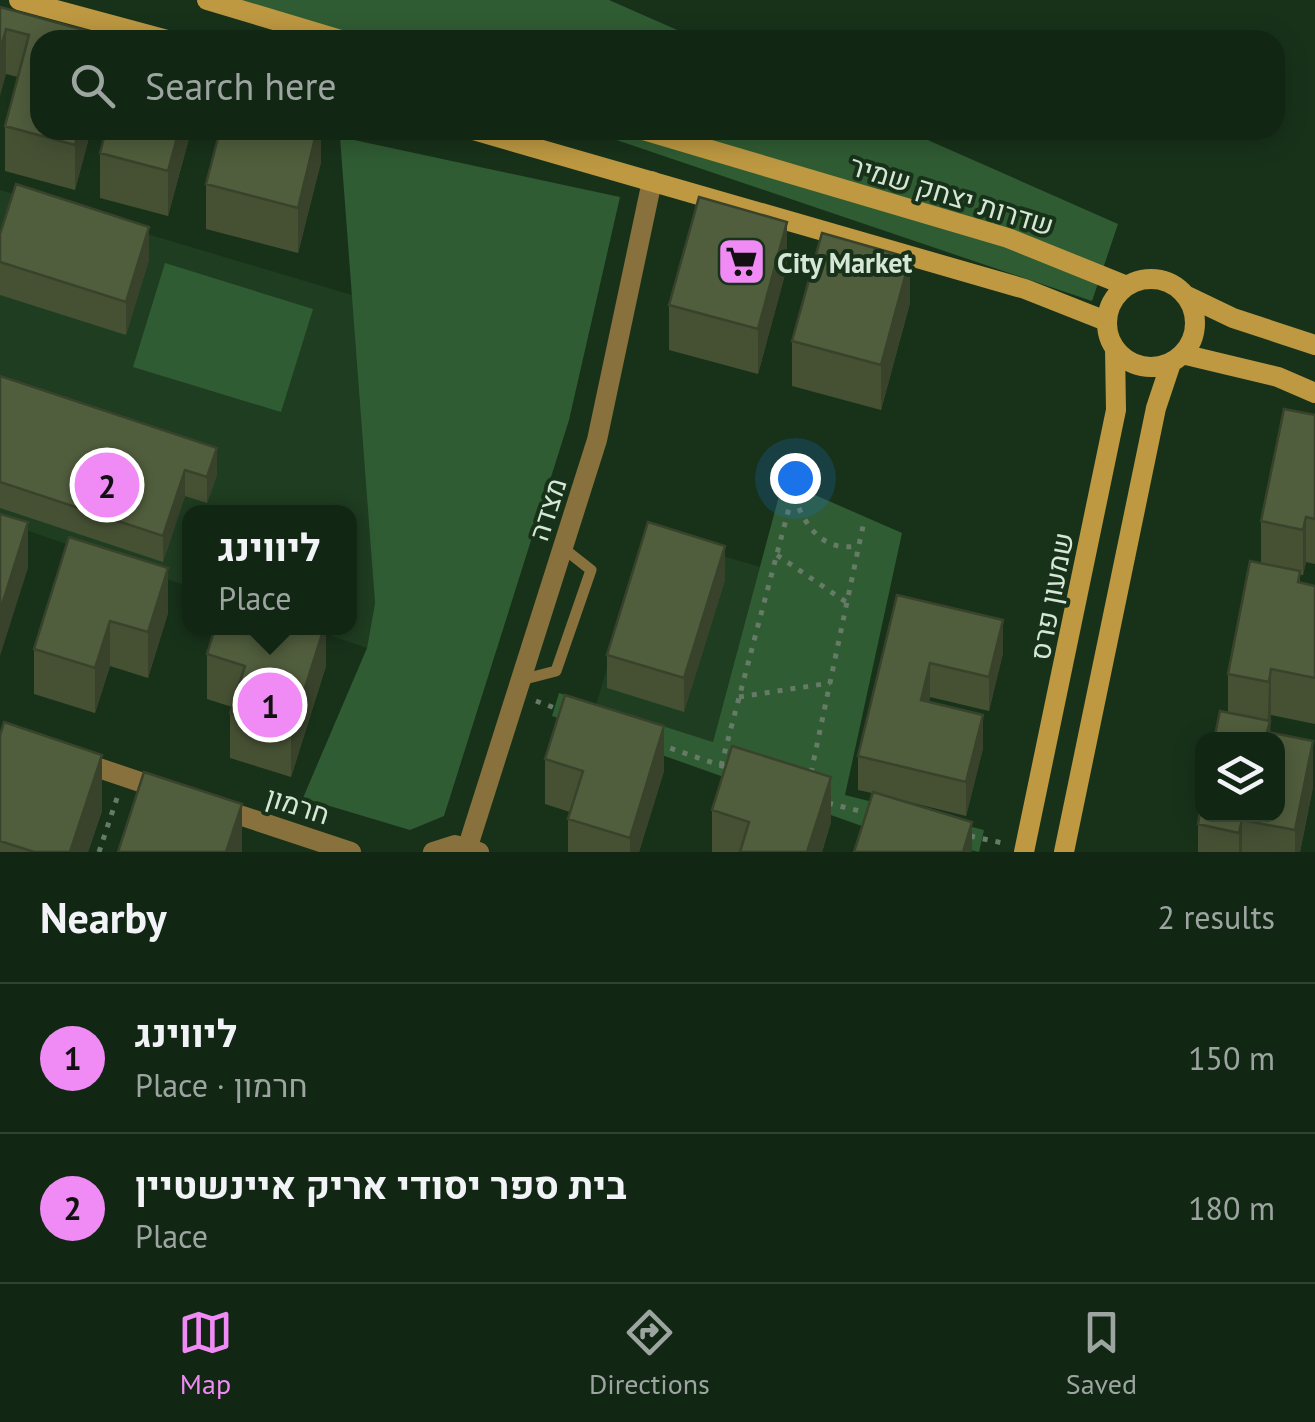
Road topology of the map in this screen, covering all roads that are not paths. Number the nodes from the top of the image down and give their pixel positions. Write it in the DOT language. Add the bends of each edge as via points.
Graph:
graph roads {
  1 [pos="19,0"];
  2 [pos="207,0"];
  3 [pos="130,30"];
  4 [pos="308,30"];
  5 [pos="508,140"];
  6 [pos="677,140"];
  7 [pos="652,181"];
  8 [pos="1127,286"];
  9 [pos="1185,296"];
  10 [pos="1106,321"];
  11 [pos="1315,346"];
  12 [pos="1114,348"];
  13 [pos="1177,358"];
  14 [pos="1315,393"];
  15 [pos="563,548"];
  16 [pos="518,688"];
  17 [pos="54,753"];
  18 [pos="473,849"];
  19 [pos="1025,850"];
  20 [pos="351,852"];
  21 [pos="434,852"];
  22 [pos="1064,852"];
  1 -- 3 [label="street"];
  2 -- 4 [label="street"];
  5 -- 7 [label="street"];
  6 -- 8 [label="street, שדרות יצחק שמיר" via="1008,238"];
  7 -- 10 [label="street" via="1025,289"];
  7 -- 15 [label="street, מצדה" via="597,440"];
  8 -- 9 [label="street" via="1164,281"];
  8 -- 10 [label="street"];
  9 -- 11 [label="street"];
  9 -- 13 [label="street" via="1195,332"];
  10 -- 12 [label="street"];
  12 -- 13 [label="street" via="1134,364 1159,366"];
  12 -- 19 [label="street, שמעון פרס" via="1116,410"];
  13 -- 14 [label="street" via="1278,378"];
  13 -- 22 [label="street" via="1159,395"];
  15 -- 16 [label="street, מצדה"];
  15 -- 16 [label="lane" via="591,570 556,671"];
  16 -- 18 [label="street, מצדה"];
  17 -- 20 [label="street, חרמון"];
  18 -- 21 [label="street" via="455,845"];
}
